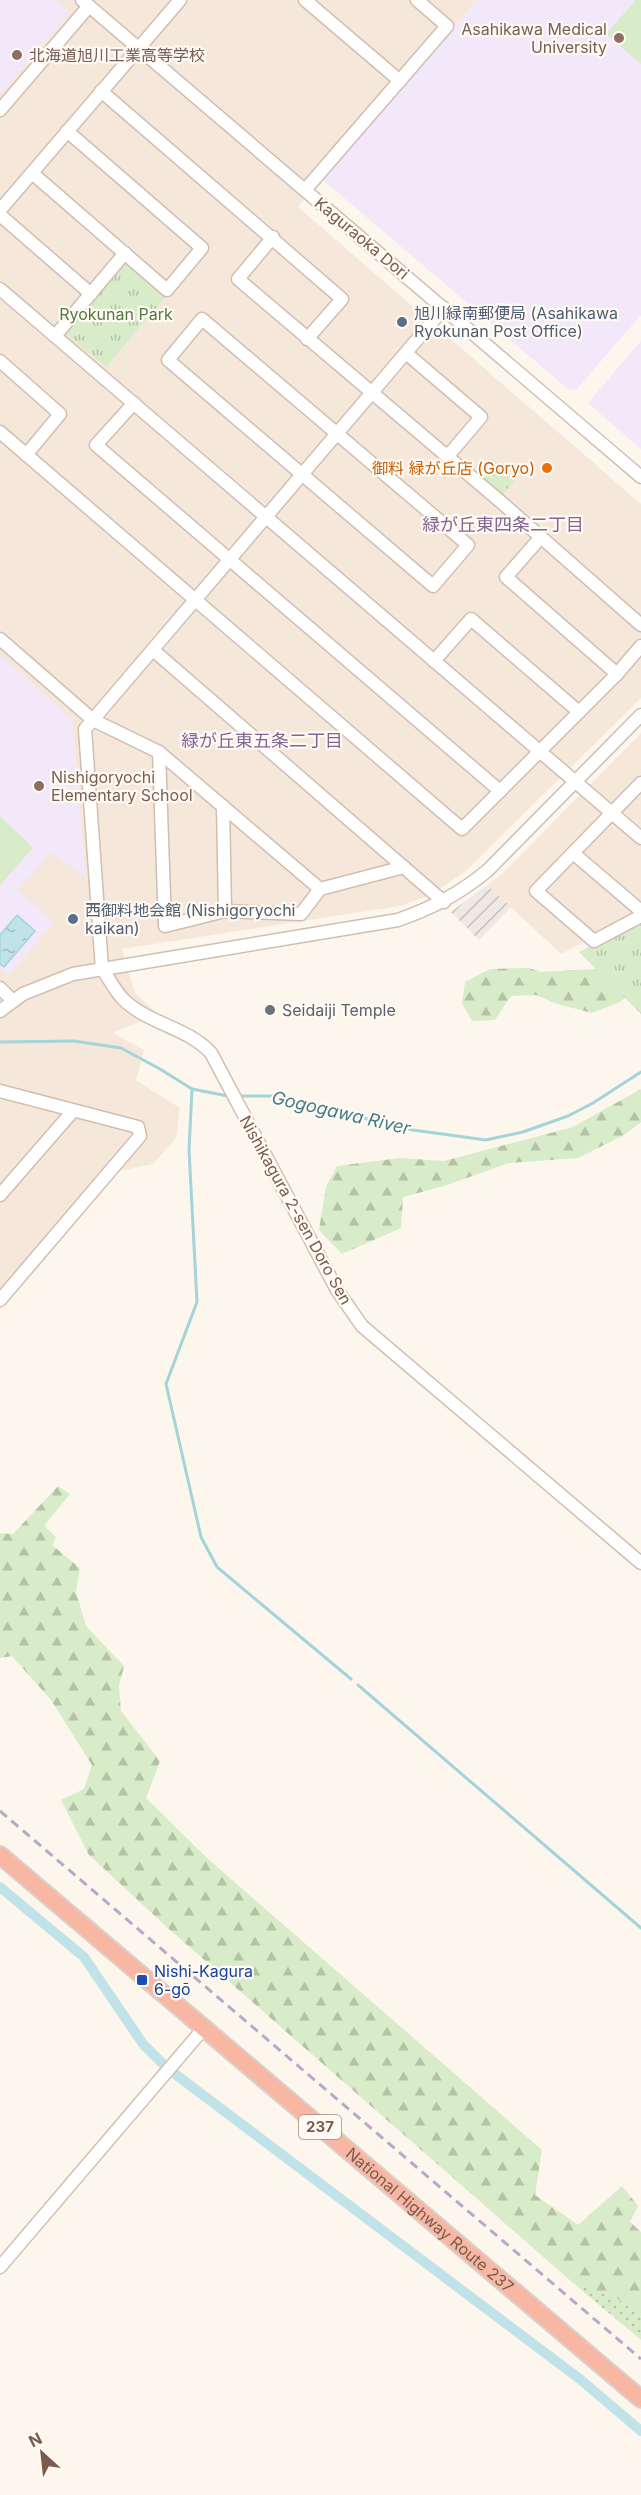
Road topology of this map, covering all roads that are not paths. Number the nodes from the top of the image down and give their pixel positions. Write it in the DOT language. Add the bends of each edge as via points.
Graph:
graph roads {
  1 [pos="180,0"];
  2 [pos="305,0"];
  3 [pos="417,0"];
  4 [pos="86,3"];
  5 [pos="138,48"];
  6 [pos="400,81"];
  7 [pos="101,91"];
  8 [pos="0,110"];
  9 [pos="67,131"];
  10 [pos="32,173"];
  11 [pos="305,190"];
  12 [pos="0,210"];
  13 [pos="0,215"];
  14 [pos="273,237"];
  15 [pos="125,253"];
  16 [pos="0,289"];
  17 [pos="91,294"];
  18 [pos="444,308"];
  19 [pos="55,336"];
  20 [pos="307,339"];
  21 [pos="406,353"];
  22 [pos="0,361"];
  23 [pos="372,393"];
  24 [pos="134,403"];
  25 [pos="0,432"];
  26 [pos="337,434"];
  27 [pos="26,455"];
  28 [pos="447,457"];
  29 [pos="302,475"];
  30 [pos="641,477"];
  31 [pos="266,517"];
  32 [pos="541,537"];
  33 [pos="230,559"];
  34 [pos="196,600"];
  35 [pos="641,625"];
  36 [pos="0,639"];
  37 [pos="641,646"];
  38 [pos="153,650"];
  39 [pos="434,660"];
  40 [pos="617,674"];
  41 [pos="579,712"];
  42 [pos="641,715"];
  43 [pos="93,720"];
  44 [pos="159,752"];
  45 [pos="539,752"];
  46 [pos="575,782"];
  47 [pos="641,783"];
  48 [pos="500,791"];
  49 [pos="223,806"];
  50 [pos="611,813"];
  51 [pos="641,838"];
  52 [pos="573,853"];
  53 [pos="404,867"];
  54 [pos="320,889"];
  55 [pos="444,902"];
  56 [pos="225,911"];
  57 [pos="641,914"];
  58 [pos="102,969"];
  59 [pos="0,988"];
  60 [pos="13,1001"];
  61 [pos="0,1011"];
  62 [pos="0,1091"];
  63 [pos="73,1110"];
  64 [pos="0,1195"];
  65 [pos="0,1300"];
  66 [pos="641,1563"];
  67 [pos="0,1855"];
  68 [pos="204,2028"];
  69 [pos="0,2267"];
  70 [pos="641,2399"];
  1 -- 5 [label="street"];
  2 -- 6 [label="street"];
  3 -- 6 [label="street" via="447,26"];
  4 -- 5 [label="street, Kaguraoka Dori"];
  4 -- 8 [label="street"];
  5 -- 7 [label="street"];
  5 -- 11 [label="street, Kaguraoka Dori"];
  6 -- 11 [label="street"];
  7 -- 9 [label="street"];
  7 -- 14 [label="street"];
  9 -- 10 [label="street"];
  9 -- 15 [label="street" via="202,248 167,290"];
  10 -- 12 [label="street"];
  10 -- 15 [label="street"];
  11 -- 18 [label="street, Kaguraoka Dori"];
  13 -- 17 [label="street"];
  14 -- 20 [label="street" via="342,299"];
  14 -- 20 [label="street" via="238,279"];
  15 -- 17 [label="street"];
  16 -- 19 [label="street"];
  17 -- 19 [label="street"];
  18 -- 21 [label="street"];
  18 -- 30 [label="street, Kaguraoka Dori"];
  19 -- 24 [label="street"];
  20 -- 23 [label="street"];
  21 -- 23 [label="street"];
  21 -- 28 [label="street" via="481,417"];
  22 -- 27 [label="street" via="60,414"];
  23 -- 26 [label="street"];
  23 -- 28 [label="street"];
  24 -- 31 [label="street"];
  24 -- 33 [label="street" via="96,445"];
  25 -- 27 [label="street"];
  26 -- 29 [label="street"];
  26 -- 29 [label="street" via="468,545 462,554 433,586"];
  26 -- 29 [label="street" via="202,319 168,360"];
  27 -- 34 [label="street"];
  28 -- 32 [label="street"];
  29 -- 31 [label="street"];
  31 -- 33 [label="street"];
  31 -- 39 [label="street"];
  32 -- 35 [label="street"];
  32 -- 40 [label="street" via="506,577"];
  33 -- 34 [label="street"];
  33 -- 48 [label="street"];
  34 -- 38 [label="street"];
  34 -- 48 [label="street" via="462,829"];
  36 -- 43 [label="street"];
  37 -- 40 [label="street"];
  38 -- 43 [label="street"];
  38 -- 53 [label="street"];
  39 -- 41 [label="street" via="471,619"];
  39 -- 45 [label="street"];
  40 -- 41 [label="street"];
  41 -- 45 [label="street"];
  42 -- 46 [label="street"];
  43 -- 44 [label="street"];
  43 -- 58 [label="street" via="85,729"];
  44 -- 49 [label="street"];
  44 -- 56 [label="street" via="165,926"];
  45 -- 46 [label="street"];
  45 -- 48 [label="street"];
  46 -- 50 [label="street"];
  46 -- 55 [label="street" via="487,871"];
  47 -- 50 [label="street"];
  49 -- 54 [label="street"];
  49 -- 56 [label="street"];
  50 -- 51 [label="street"];
  50 -- 52 [label="street"];
  52 -- 57 [label="street"];
  52 -- 57 [label="street" via="536,891 594,941"];
  53 -- 54 [label="street"];
  53 -- 55 [label="street"];
  54 -- 56 [label="street" via="301,914"];
  55 -- 58 [label="street" via="398,920"];
  58 -- 60 [label="street" via="47,982"];
  58 -- 66 [label="street, Nishikagura 2-sen Doro Sen" via="123,999 200,1040 211,1053 337,1290 362,1326"];
  59 -- 60 [label="street"];
  60 -- 61 [label="street"];
  62 -- 63 [label="street"];
  63 -- 64 [label="street"];
  63 -- 65 [label="street" via="138,1127 140,1136"];
  67 -- 68 [label="highway, National Highway Route 237 / 237"];
  68 -- 69 [label="street"];
  68 -- 70 [label="highway, National Highway Route 237 / 237"];
}
